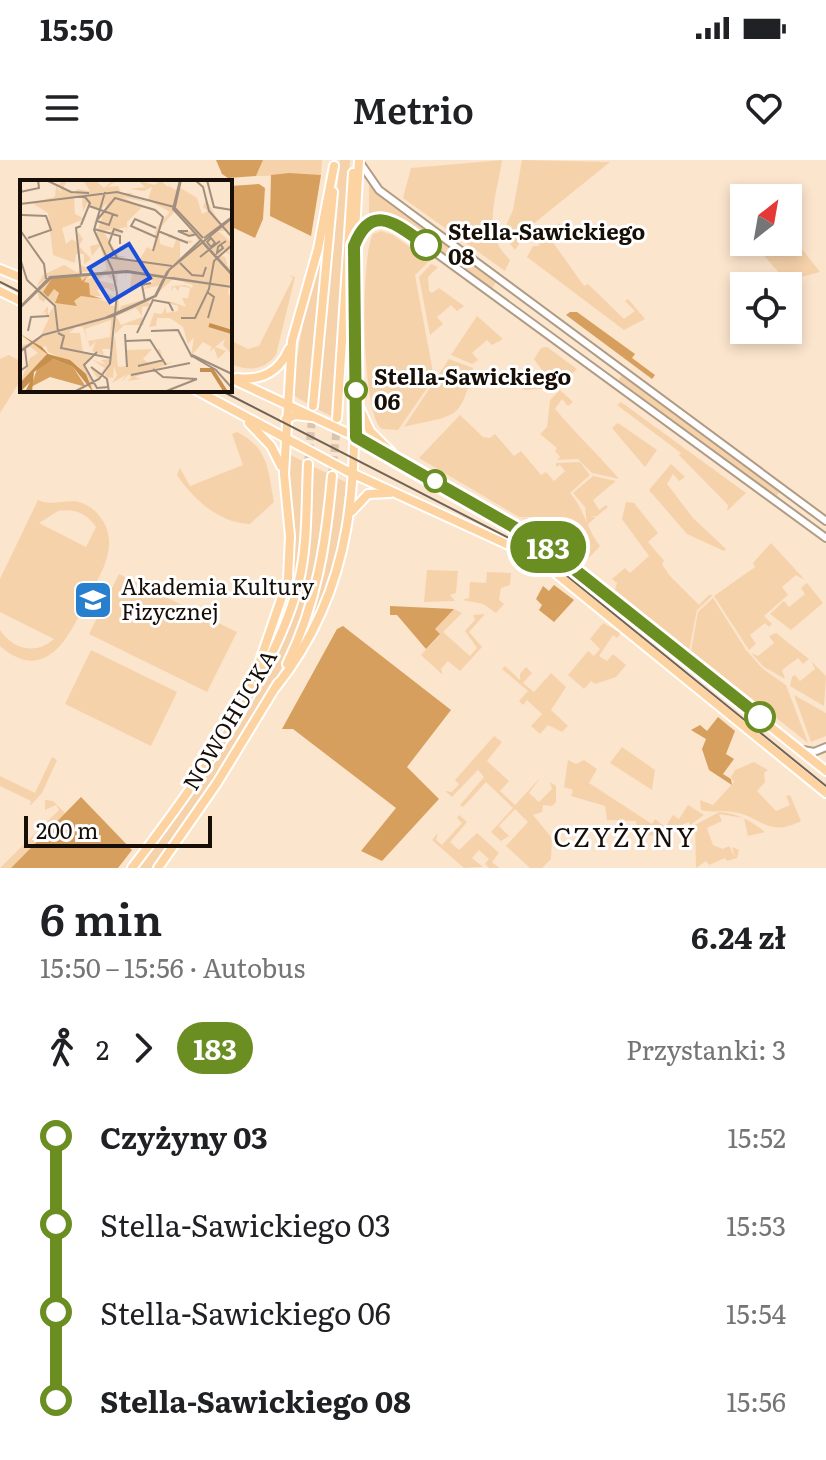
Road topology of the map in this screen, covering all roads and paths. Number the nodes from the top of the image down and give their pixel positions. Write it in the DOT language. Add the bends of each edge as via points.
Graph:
graph roads {
  1 [pos="357,160"];
  2 [pos="335,163"];
  3 [pos="354,246"];
  4 [pos="0,269"];
  5 [pos="20,277"];
  6 [pos="0,291"];
  7 [pos="20,301"];
  8 [pos="557,322"];
  9 [pos="547,335"];
  10 [pos="292,341"];
  11 [pos="232,378"];
  12 [pos="232,379"];
  13 [pos="200,392"];
  14 [pos="356,393"];
  15 [pos="287,402"];
  16 [pos="313,406"];
  17 [pos="229,408"];
  18 [pos="320,418"];
  19 [pos="337,418"];
  20 [pos="286,419"];
  21 [pos="356,437"];
  22 [pos="285,440"];
  23 [pos="354,453"];
  24 [pos="322,458"];
  25 [pos="404,463"];
  26 [pos="308,464"];
  27 [pos="353,473"];
  28 [pos="284,474"];
  29 [pos="332,476"];
  30 [pos="397,495"];
  31 [pos="795,498"];
  32 [pos="787,509"];
  33 [pos="349,519"];
  34 [pos="826,521"];
  35 [pos="826,538"];
  36 [pos="276,687"];
  37 [pos="250,690"];
  38 [pos="795,746"];
  39 [pos="826,747"];
  40 [pos="826,771"];
  41 [pos="826,793"];
  42 [pos="132,868"];
  43 [pos="158,868"];
  1 -- 3 [label="main road"];
  1 -- 8 [label="street" via="379,190"];
  1 -- 19 [label="main road"];
  2 -- 10 [label="main road"];
  2 -- 16 [label="main road"];
  3 -- 9 [label="street" via="370,222 392,222"];
  3 -- 14 [label="main road"];
  4 -- 5 [label="main road"];
  6 -- 7 [label="main road"];
  8 -- 9 [label="street"];
  8 -- 31 [label="street"];
  9 -- 32 [label="street"];
  10 -- 11 [label="main road" via="284,360 269,374"];
  10 -- 15 [label="main road"];
  12 -- 15 [label="main road"];
  13 -- 17 [label="main road"];
  14 -- 21 [label="main road"];
  14 -- 25 [label="main road" via="370,431"];
  15 -- 18 [label="main road"];
  15 -- 20 [label="main road"];
  17 -- 22 [label="main road"];
  17 -- 28 [label="main road" via="268,441"];
  18 -- 20 [label="main road"];
  18 -- 21 [label="main road"];
  20 -- 22 [label="main road"];
  21 -- 23 [label="main road"];
  21 -- 25 [label="main road"];
  22 -- 24 [label="main road"];
  22 -- 28 [label="main road"];
  23 -- 24 [label="main road" via="346,461"];
  23 -- 27 [label="main road"];
  24 -- 27 [label="main road"];
  25 -- 38 [label="main road" via="549,548"];
  26 -- 37 [label="main road, NOWOHUCKA" via="298,586 280,636"];
  27 -- 30 [label="main road"];
  27 -- 33 [label="main road"];
  28 -- 37 [label="main road" via="288,579"];
  29 -- 36 [label="main road, NOWOHUCKA" via="316,591"];
  30 -- 33 [label="main road" via="368,494 356,503"];
  30 -- 41 [label="main road" via="537,558"];
  31 -- 32 [label="street"];
  31 -- 34 [label="street"];
  32 -- 35 [label="street"];
  33 -- 36 [label="main road" via="329,594 291,669"];
  36 -- 43 [label="main road, NOWOHUCKA"];
  37 -- 42 [label="main road, NOWOHUCKA"];
  38 -- 39 [label="street" via="811,752"];
  38 -- 40 [label="main road"];
}
